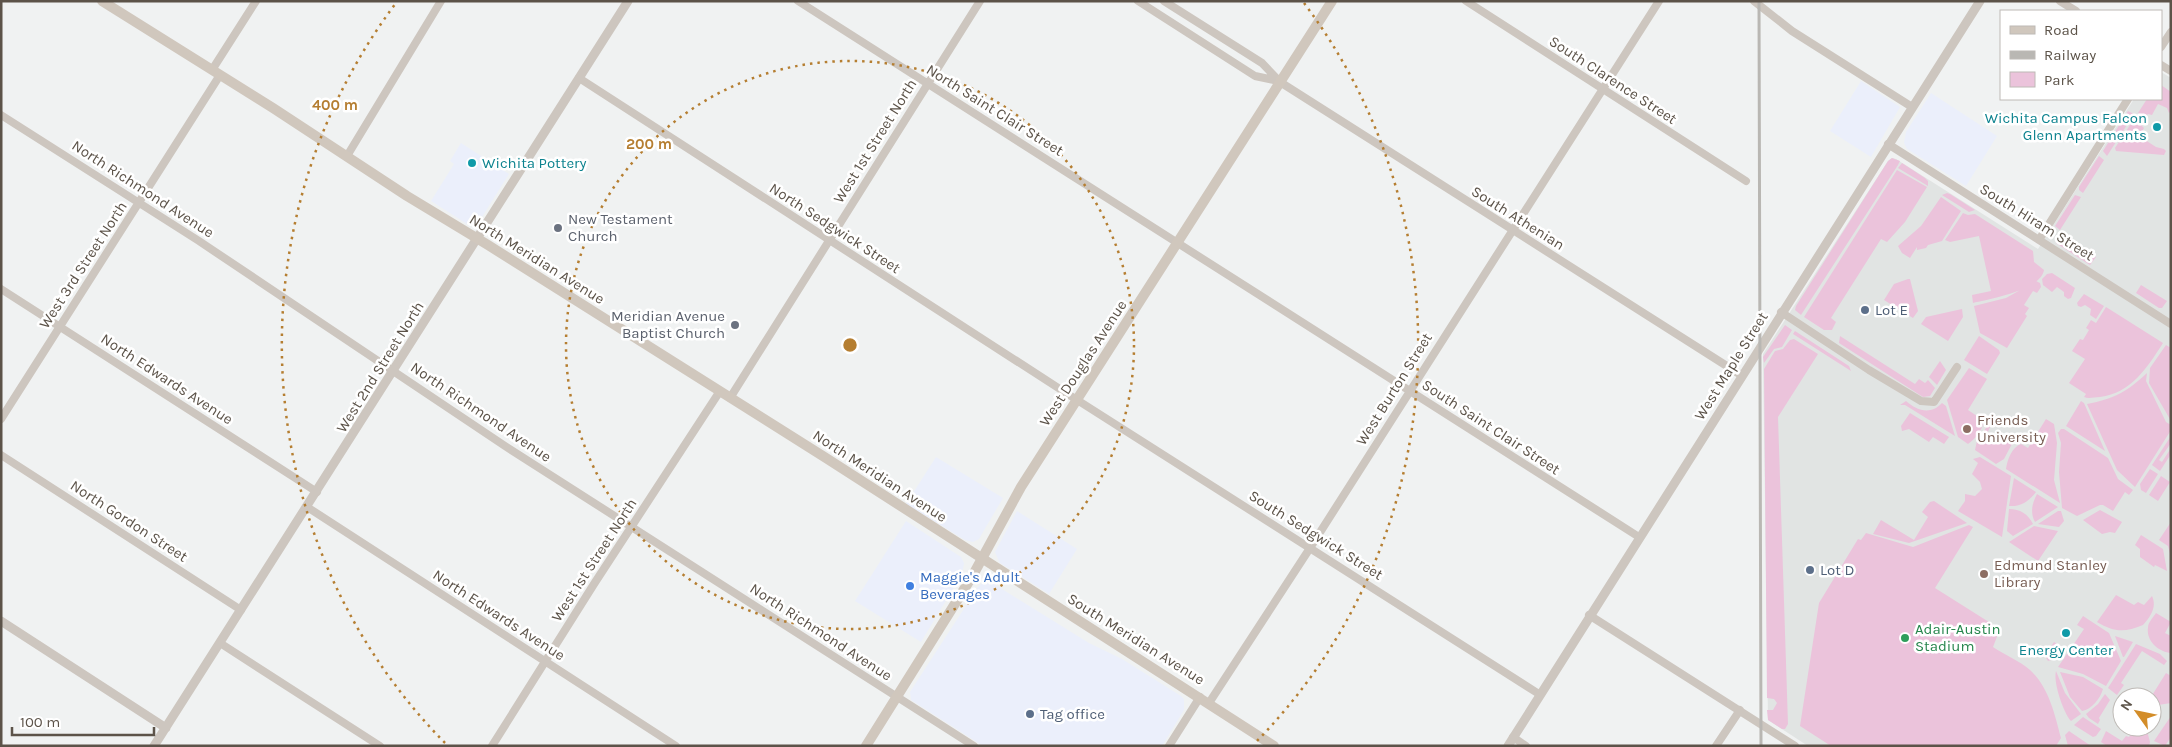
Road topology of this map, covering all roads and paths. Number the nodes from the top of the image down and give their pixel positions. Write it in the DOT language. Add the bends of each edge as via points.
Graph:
graph roads {
  1 [pos="102,1"];
  2 [pos="256,1"];
  3 [pos="441,1"];
  4 [pos="628,1"];
  5 [pos="798,1"];
  6 [pos="980,1"];
  7 [pos="1138,1"];
  8 [pos="1164,1"];
  9 [pos="1332,1"];
  10 [pos="1466,1"];
  11 [pos="1659,1"];
  12 [pos="1754,1"];
  13 [pos="1980,1"];
  14 [pos="2060,1"];
  15 [pos="2074,10"];
  16 [pos="2171,32"];
  17 [pos="2162,46"];
  18 [pos="216,73"];
  19 [pos="579,78"];
  20 [pos="1280,82"];
  21 [pos="928,84"];
  22 [pos="1602,89"];
  23 [pos="2127,100"];
  24 [pos="1912,107"];
  25 [pos="1,115"];
  26 [pos="1888,144"];
  27 [pos="347,156"];
  28 [pos="1746,181"];
  29 [pos="139,203"];
  30 [pos="1511,231"];
  31 [pos="477,238"];
  32 [pos="829,240"];
  33 [pos="2039,240"];
  34 [pos="1178,242"];
  35 [pos="1,289"];
  36 [pos="1781,312"];
  37 [pos="2171,324"];
  38 [pos="60,326"];
  39 [pos="1957,366"];
  40 [pos="394,371"];
  41 [pos="1741,375"];
  42 [pos="1409,390"];
  43 [pos="720,391"];
  44 [pos="730,398"];
  45 [pos="1077,400"];
  46 [pos="1,419"];
  47 [pos="1,455"];
  48 [pos="317,492"];
  49 [pos="307,508"];
  50 [pos="632,526"];
  51 [pos="1639,537"];
  52 [pos="1310,548"];
  53 [pos="981,559"];
  54 [pos="242,610"];
  55 [pos="1589,615"];
  56 [pos="1,621"];
  57 [pos="220,643"];
  58 [pos="545,662"];
  59 [pos="1540,694"];
  60 [pos="897,698"];
  61 [pos="1205,700"];
  62 [pos="1740,710"];
  63 [pos="166,728"];
  64 [pos="1513,737"];
  65 [pos="154,746"];
  66 [pos="380,746"];
  67 [pos="492,746"];
  68 [pos="676,746"];
  69 [pos="866,746"];
  70 [pos="974,746"];
  71 [pos="1169,746"];
  72 [pos="1274,746"];
  73 [pos="1508,746"];
  74 [pos="1526,746"];
  75 [pos="1716,746"];
  76 [pos="1795,746"];
  1 -- 18 [label="main road, North Meridian Avenue"];
  2 -- 18 [label="street, West 3rd Street North"];
  3 -- 27 [label="street"];
  4 -- 19 [label="street, West 2nd Street North"];
  5 -- 21 [label="street, North Saint Clair Street"];
  6 -- 21 [label="street, West 1st Street North"];
  7 -- 20 [label="street" via="1255,76"];
  8 -- 20 [label="street" via="1262,63"];
  9 -- 20 [label="main road, West Douglas Avenue"];
  10 -- 22 [label="street, South Clarence Street"];
  11 -- 22 [label="street, West Burton Street"];
  12 -- 24 [label="street" via="1792,31"];
  13 -- 24 [label="street, West Maple Street"];
  14 -- 15 [label="street"];
  16 -- 17 [label="street"];
  18 -- 27 [label="main road, North Meridian Avenue"];
  18 -- 29 [label="street, West 3rd Street North"];
  19 -- 31 [label="street, West 2nd Street North"];
  19 -- 32 [label="street, North Sedgwick Street"];
  20 -- 30 [label="street, South Athenian"];
  20 -- 34 [label="main road, West Douglas Avenue"];
  21 -- 32 [label="street, West 1st Street North"];
  21 -- 34 [label="street, North Saint Clair Street"];
  22 -- 28 [label="street, South Clarence Street"];
  22 -- 30 [label="street, West Burton Street"];
  23 -- 33 [label="street"];
  24 -- 26 [label="street, West Maple Street"];
  25 -- 29 [label="street, North Richmond Avenue"];
  26 -- 33 [label="street, South Hiram Street"];
  26 -- 36 [label="street, West Maple Street"];
  27 -- 31 [label="main road, North Meridian Avenue"];
  29 -- 38 [label="street, West 3rd Street North"];
  29 -- 40 [label="street, North Richmond Avenue"];
  30 -- 41 [label="street, South Athenian"];
  30 -- 42 [label="street, West Burton Street"];
  31 -- 40 [label="street, West 2nd Street North"];
  31 -- 43 [label="main road, North Meridian Avenue"];
  32 -- 44 [label="street, West 1st Street North"];
  32 -- 45 [label="street, North Sedgwick Street"];
  33 -- 37 [label="street, South Hiram Street"];
  34 -- 42 [label="street, South Saint Clair Street"];
  34 -- 45 [label="main road, West Douglas Avenue"];
  35 -- 38 [label="street, North Edwards Avenue"];
  36 -- 39 [label="street" via="1920,401 1934,402"];
  36 -- 41 [label="street, West Maple Street"];
  38 -- 46 [label="street, West 3rd Street North"];
  38 -- 48 [label="street, North Edwards Avenue"];
  40 -- 48 [label="street, West 2nd Street North"];
  40 -- 50 [label="street, North Richmond Avenue"];
  41 -- 51 [label="street, West Maple Street"];
  42 -- 51 [label="street, South Saint Clair Street"];
  42 -- 52 [label="street, West Burton Street"];
  43 -- 44 [label="main road, North Meridian Avenue"];
  43 -- 50 [label="street, West 1st Street North"];
  44 -- 53 [label="main road, North Meridian Avenue"];
  45 -- 52 [label="street, South Sedgwick Street"];
  45 -- 53 [label="main road, West Douglas Avenue" via="1021,487"];
  47 -- 54 [label="street, North Gordon Street"];
  48 -- 49 [label="street, West 2nd Street North"];
  49 -- 54 [label="street, West 2nd Street North"];
  49 -- 58 [label="street, North Edwards Avenue"];
  50 -- 58 [label="street, West 1st Street North"];
  50 -- 60 [label="street, North Richmond Avenue"];
  51 -- 55 [label="street, West Maple Street"];
  52 -- 59 [label="street, South Sedgwick Street"];
  52 -- 61 [label="street, West Burton Street"];
  53 -- 60 [label="main road, West Douglas Avenue"];
  53 -- 61 [label="main road, South Meridian Avenue"];
  54 -- 57 [label="street, West 2nd Street North"];
  55 -- 59 [label="street, West Maple Street"];
  55 -- 62 [label="street"];
  56 -- 63 [label="street"];
  57 -- 63 [label="street, West 2nd Street North"];
  57 -- 66 [label="street"];
  58 -- 67 [label="street, West 1st Street North"];
  58 -- 68 [label="street, North Edwards Avenue"];
  59 -- 64 [label="street, West Maple Street"];
  60 -- 69 [label="main road, West Douglas Avenue"];
  60 -- 70 [label="street, North Richmond Avenue"];
  61 -- 71 [label="street, West Burton Street"];
  61 -- 72 [label="main road, South Meridian Avenue"];
  62 -- 75 [label="street"];
  62 -- 76 [label="street"];
  63 -- 65 [label="street, West 2nd Street North"];
  64 -- 73 [label="street, West Maple Street"];
  64 -- 74 [label="street"];
}
